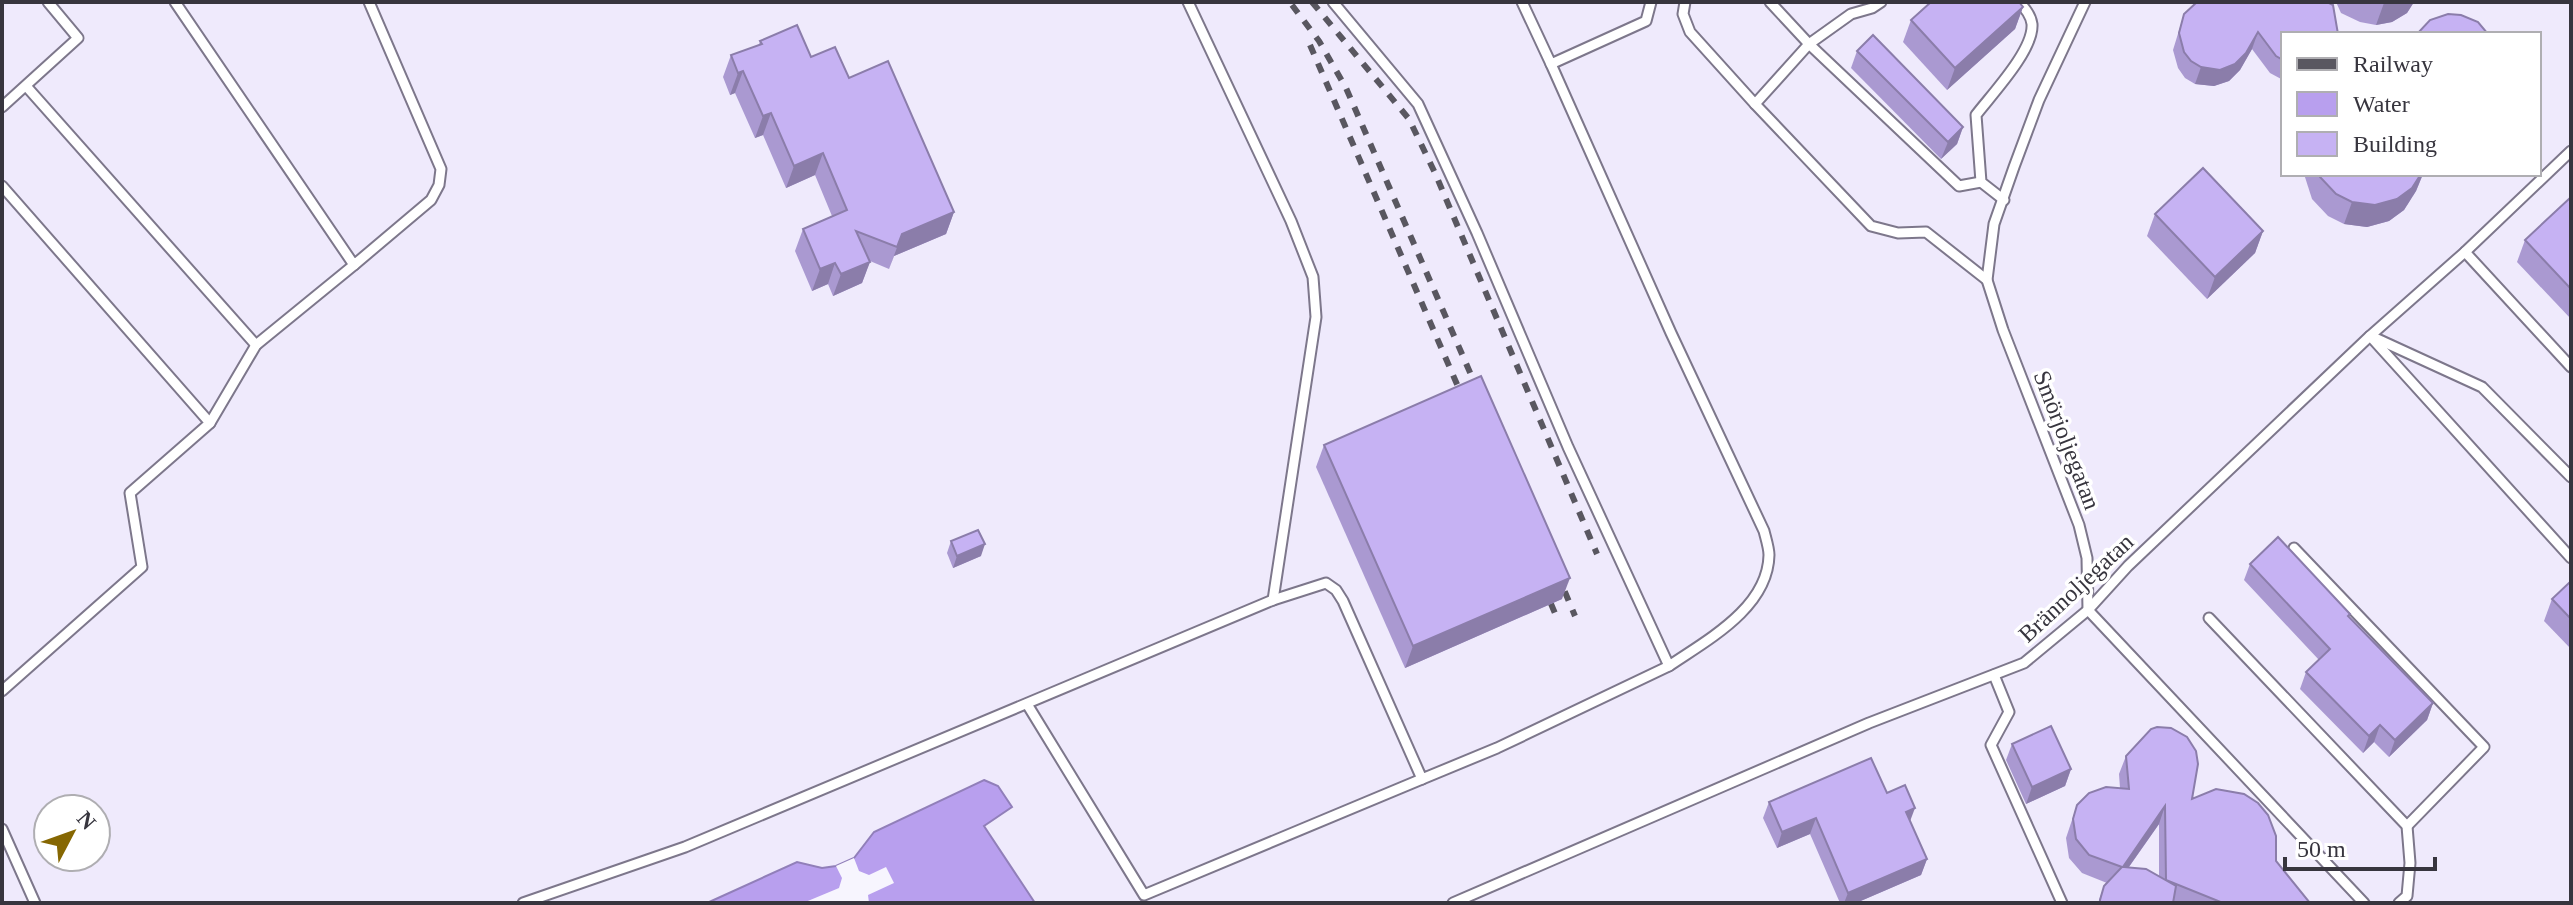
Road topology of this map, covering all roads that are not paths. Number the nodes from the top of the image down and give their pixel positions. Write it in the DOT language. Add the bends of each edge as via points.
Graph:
graph roads {
  1 [pos="48,2"];
  2 [pos="175,2"];
  3 [pos="369,2"];
  4 [pos="1188,2"];
  5 [pos="1333,2"];
  6 [pos="1522,2"];
  7 [pos="1651,2"];
  8 [pos="1685,2"];
  9 [pos="1770,2"];
  10 [pos="1881,2"];
  11 [pos="2019,2"];
  12 [pos="2085,2"];
  13 [pos="1809,44"];
  14 [pos="1551,64"];
  15 [pos="26,86"];
  16 [pos="1755,104"];
  17 [pos="2,107"];
  18 [pos="2571,151"];
  19 [pos="2562,159"];
  20 [pos="2571,170"];
  21 [pos="1981,182"];
  22 [pos="2,186"];
  23 [pos="2004,200"];
  24 [pos="2465,252"];
  25 [pos="354,265"];
  26 [pos="1987,280"];
  27 [pos="2370,336"];
  28 [pos="256,345"];
  29 [pos="2571,367"];
  30 [pos="210,423"];
  31 [pos="2571,477"];
  32 [pos="2294,548"];
  33 [pos="2571,558"];
  34 [pos="1273,600"];
  35 [pos="2088,610"];
  36 [pos="2209,618"];
  37 [pos="1669,666"];
  38 [pos="1994,675"];
  39 [pos="2,691"];
  40 [pos="1027,704"];
  41 [pos="1422,779"];
  42 [pos="2407,826"];
  43 [pos="2,829"];
  44 [pos="35,903"];
  45 [pos="523,903"];
  46 [pos="1453,903"];
  47 [pos="2062,903"];
  48 [pos="2364,903"];
  49 [pos="2399,903"];
  1 -- 15 [label="lane" via="78,38"];
  2 -- 25 [label="lane"];
  3 -- 25 [label="lane" via="441,169 431,200"];
  4 -- 34 [label="lane" via="1313,277 1316,317"];
  5 -- 37 [label="lane" via="1418,104"];
  6 -- 14 [label="lane"];
  7 -- 14 [label="lane" via="1646,21"];
  8 -- 16 [label="lane" via="1690,32"];
  9 -- 13 [label="lane"];
  10 -- 13 [label="lane" via="1851,14"];
  11 -- 21 [label="lane" via="2032,23 2027,47 1976,115"];
  12 -- 23 [label="lane, Smörjoljegatan" via="2039,100"];
  13 -- 16 [label="lane"];
  13 -- 21 [label="lane" via="1959,186"];
  14 -- 37 [label="lane" via="1770,553 1750,604"];
  15 -- 17 [label="lane"];
  15 -- 28 [label="lane"];
  16 -- 26 [label="lane" via="1871,226 1898,233 1926,232"];
  18 -- 19 [label="lane, Brännoljegatan"];
  19 -- 20 [label="lane"];
  19 -- 24 [label="lane, Brännoljegatan"];
  21 -- 23 [label="lane"];
  22 -- 30 [label="lane"];
  23 -- 26 [label="lane, Smörjoljegatan" via="1994,224"];
  24 -- 27 [label="lane, Brännoljegatan"];
  24 -- 29 [label="lane"];
  25 -- 28 [label="lane"];
  26 -- 35 [label="lane, Smörjoljegatan" via="2079,525 2087,558"];
  27 -- 31 [label="lane" via="2482,387"];
  27 -- 33 [label="lane"];
  27 -- 35 [label="lane, Brännoljegatan"];
  28 -- 30 [label="lane"];
  30 -- 39 [label="lane" via="130,493 142,567"];
  32 -- 42 [label="lane" via="2484,747"];
  34 -- 40 [label="lane"];
  34 -- 41 [label="lane" via="1326,583 1336,590"];
  35 -- 38 [label="lane, Brännoljegatan" via="2024,663"];
  35 -- 48 [label="lane"];
  36 -- 42 [label="lane"];
  37 -- 41 [label="lane"];
  38 -- 46 [label="lane, Brännoljegatan" via="1855,729"];
  38 -- 47 [label="lane" via="2009,712 1991,745"];
  40 -- 41 [label="lane" via="1144,895"];
  40 -- 45 [label="lane" via="685,847"];
  42 -- 49 [label="lane" via="2407,896"];
  43 -- 44 [label="lane"];
}
